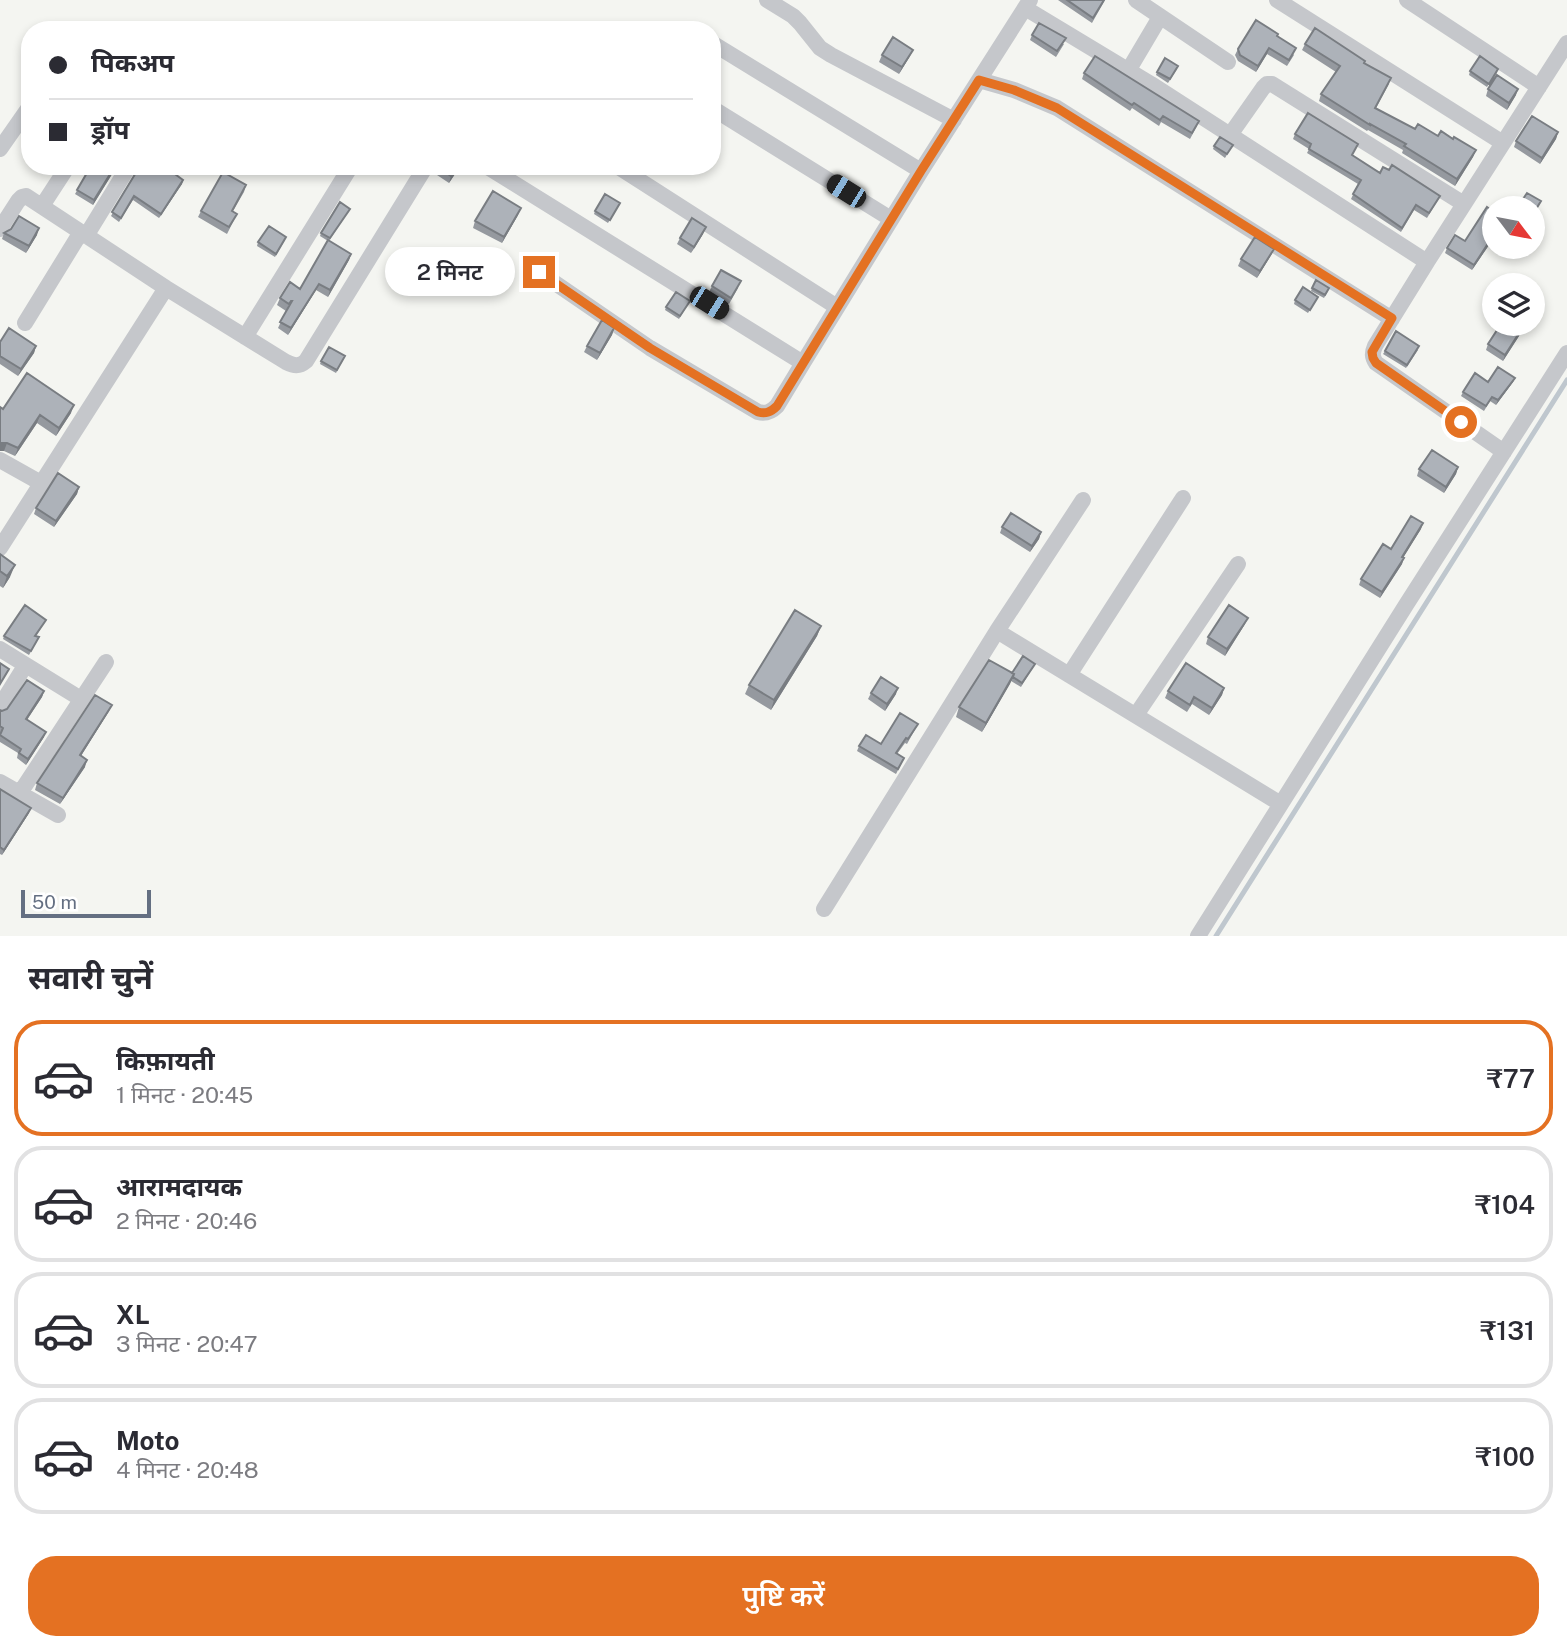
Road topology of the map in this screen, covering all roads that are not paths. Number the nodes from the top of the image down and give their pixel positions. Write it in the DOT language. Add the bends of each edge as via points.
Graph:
graph roads {
  1 [pos="767,0"];
  2 [pos="1136,0"];
  3 [pos="1277,0"];
  4 [pos="1407,0"];
  5 [pos="1028,4"];
  6 [pos="1160,17"];
  7 [pos="1567,43"];
  8 [pos="721,49"];
  9 [pos="1228,62"];
  10 [pos="1128,71"];
  11 [pos="979,80"];
  12 [pos="1539,87"];
  13 [pos="721,114"];
  14 [pos="21,119"];
  15 [pos="954,120"];
  16 [pos="1230,135"];
  17 [pos="1503,144"];
  18 [pos="0,149"];
  19 [pos="921,171"];
  20 [pos="62,175"];
  21 [pos="123,175"];
  22 [pos="345,175"];
  23 [pos="420,175"];
  24 [pos="500,175"];
  25 [pos="631,175"];
  26 [pos="1464,204"];
  27 [pos="43,206"];
  28 [pos="891,219"];
  29 [pos="0,229"];
  30 [pos="84,234"];
  31 [pos="1427,262"];
  32 [pos="539,272"];
  33 [pos="166,288"];
  34 [pos="837,307"];
  35 [pos="1392,318"];
  36 [pos="25,323"];
  37 [pos="245,337"];
  38 [pos="1567,353"];
  39 [pos="803,363"];
  40 [pos="1504,452"];
  41 [pos="0,460"];
  42 [pos="41,483"];
  43 [pos="1184,498"];
  44 [pos="1083,500"];
  45 [pos="0,548"];
  46 [pos="1238,564"];
  47 [pos="997,631"];
  48 [pos="0,649"];
  49 [pos="106,662"];
  50 [pos="26,666"];
  51 [pos="1069,675"];
  52 [pos="81,699"];
  53 [pos="0,706"];
  54 [pos="1136,715"];
  55 [pos="0,782"];
  56 [pos="20,793"];
  57 [pos="1281,804"];
  58 [pos="58,816"];
  59 [pos="824,909"];
  60 [pos="1198,936"];
  1 -- 15 [label="street" via="793,16 831,55"];
  2 -- 6 [label="street"];
  3 -- 17 [label="street"];
  4 -- 12 [label="street"];
  5 -- 10 [label="street"];
  5 -- 11 [label="street"];
  6 -- 9 [label="street"];
  6 -- 10 [label="street"];
  7 -- 12 [label="street"];
  8 -- 19 [label="street"];
  10 -- 16 [label="street"];
  11 -- 15 [label="street"];
  11 -- 35 [label="street" via="1057,108"];
  12 -- 17 [label="street"];
  13 -- 28 [label="street"];
  14 -- 18 [label="street"];
  15 -- 19 [label="street"];
  16 -- 26 [label="street" via="1263,88 1272,84"];
  16 -- 31 [label="street"];
  17 -- 26 [label="street"];
  19 -- 28 [label="street"];
  20 -- 27 [label="street"];
  21 -- 30 [label="street"];
  22 -- 37 [label="street"];
  23 -- 37 [label="street" via="306,361 295,366"];
  24 -- 39 [label="street"];
  25 -- 34 [label="street"];
  26 -- 31 [label="street"];
  27 -- 29 [label="street" via="22,197"];
  27 -- 30 [label="street"];
  28 -- 34 [label="street"];
  30 -- 33 [label="street"];
  30 -- 36 [label="street"];
  31 -- 35 [label="street"];
  32 -- 39 [label="street" via="650,348 758,412 765,414 777,406"];
  33 -- 37 [label="street"];
  33 -- 42 [label="street"];
  34 -- 39 [label="street"];
  35 -- 40 [label="street" via="1372,352 1376,363"];
  38 -- 40 [label="street"];
  40 -- 57 [label="street"];
  41 -- 42 [label="street"];
  42 -- 45 [label="street"];
  43 -- 51 [label="street"];
  44 -- 47 [label="street"];
  46 -- 54 [label="street"];
  47 -- 51 [label="street"];
  47 -- 59 [label="street"];
  48 -- 50 [label="street"];
  49 -- 52 [label="street"];
  50 -- 52 [label="street"];
  50 -- 53 [label="street"];
  51 -- 54 [label="street"];
  52 -- 56 [label="street"];
  54 -- 57 [label="street"];
  55 -- 56 [label="street"];
  56 -- 58 [label="street"];
  57 -- 60 [label="street"];
}
